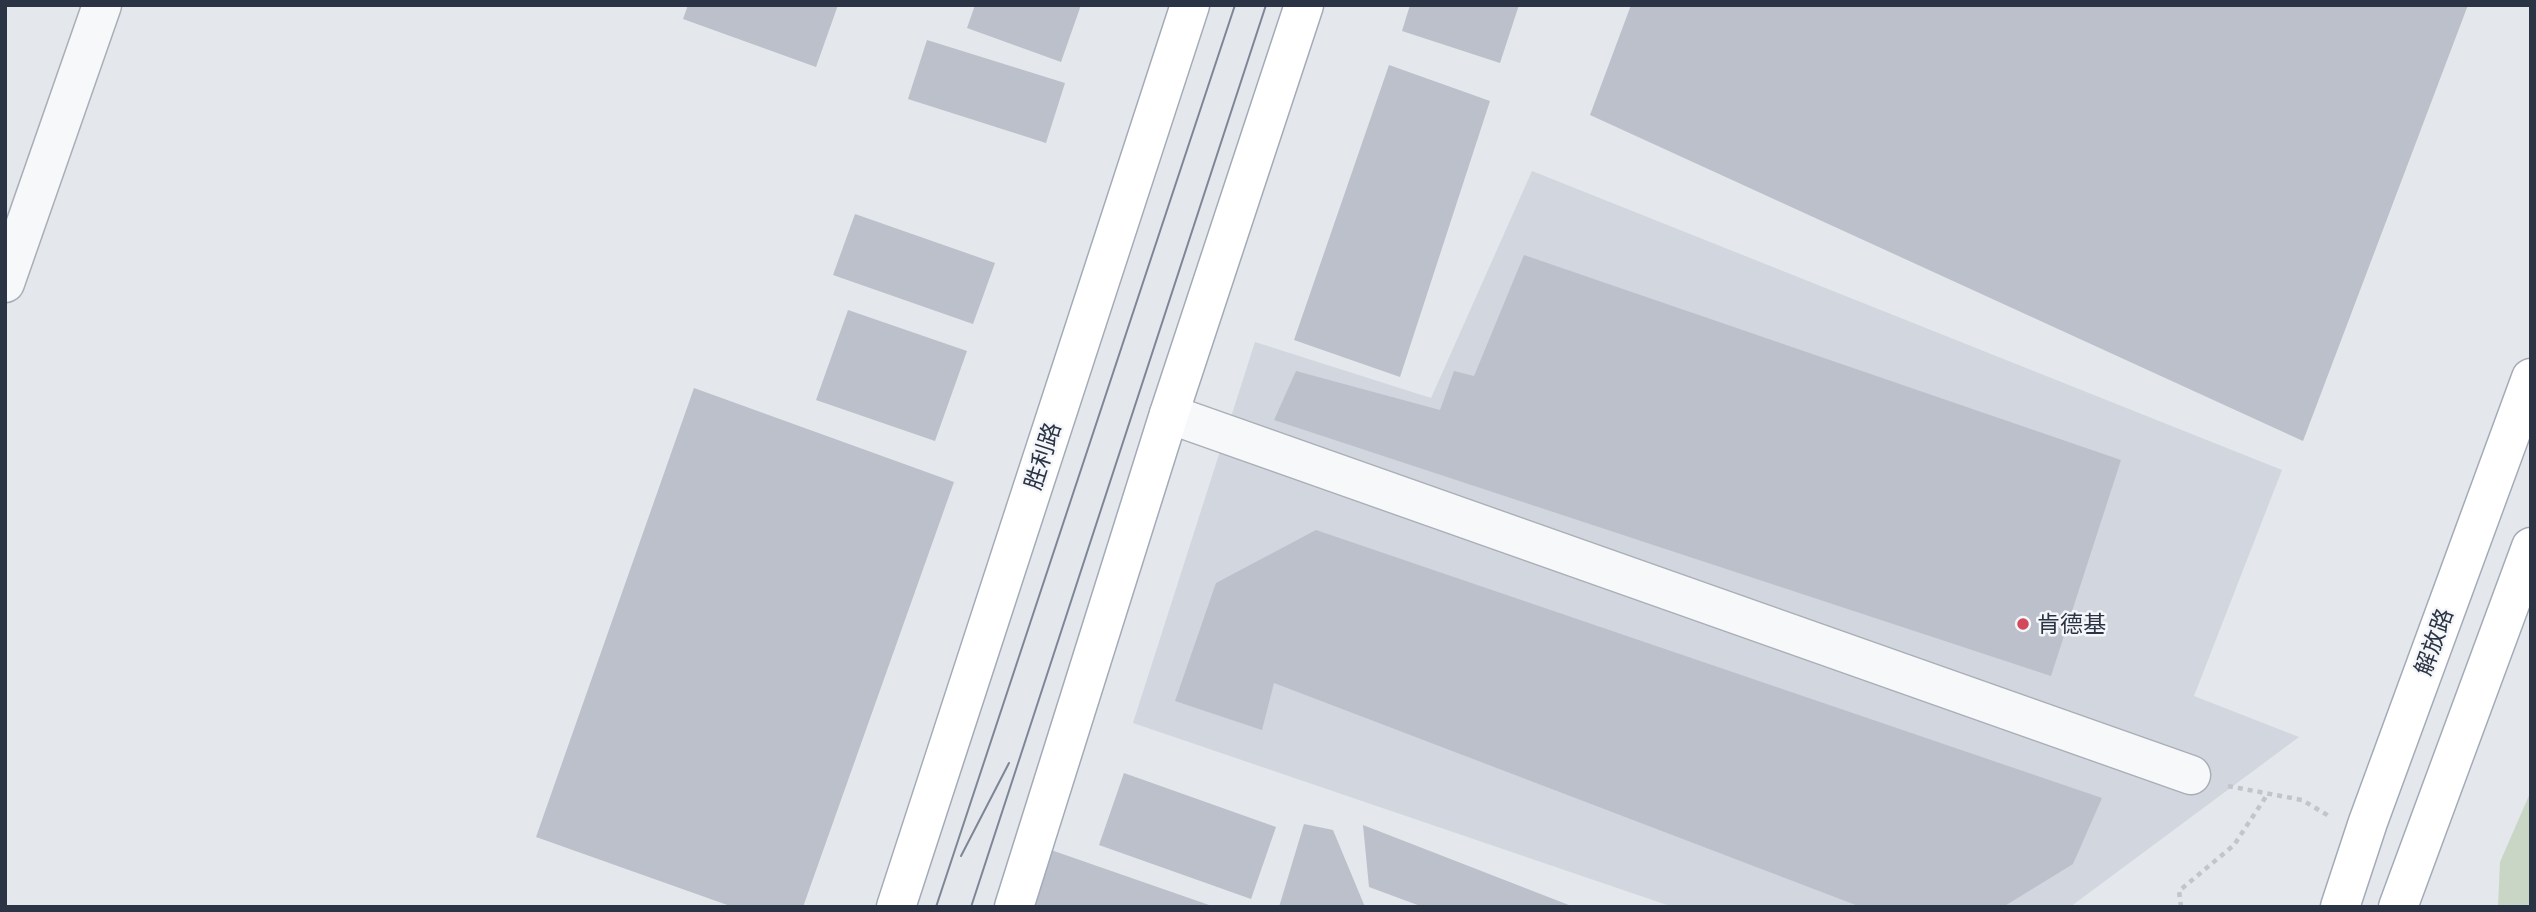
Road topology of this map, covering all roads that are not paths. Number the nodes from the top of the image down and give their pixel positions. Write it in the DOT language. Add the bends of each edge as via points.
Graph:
graph roads {
  1 [pos="102,5"];
  2 [pos="1190,5"];
  3 [pos="1304,5"];
  4 [pos="5,283"];
  5 [pos="2531,378"];
  6 [pos="1169,414"];
  7 [pos="2531,547"];
  8 [pos="2191,775"];
  9 [pos="896,907"];
  10 [pos="1014,907"];
  11 [pos="2340,907"];
  12 [pos="2398,907"];
  1 -- 4 [label="street"];
  2 -- 9 [label="main road, 胜利路"];
  3 -- 6 [label="main road"];
  5 -- 11 [label="main road, 解放路"];
  6 -- 8 [label="street"];
  6 -- 10 [label="main road"];
  7 -- 12 [label="main road"];
}
